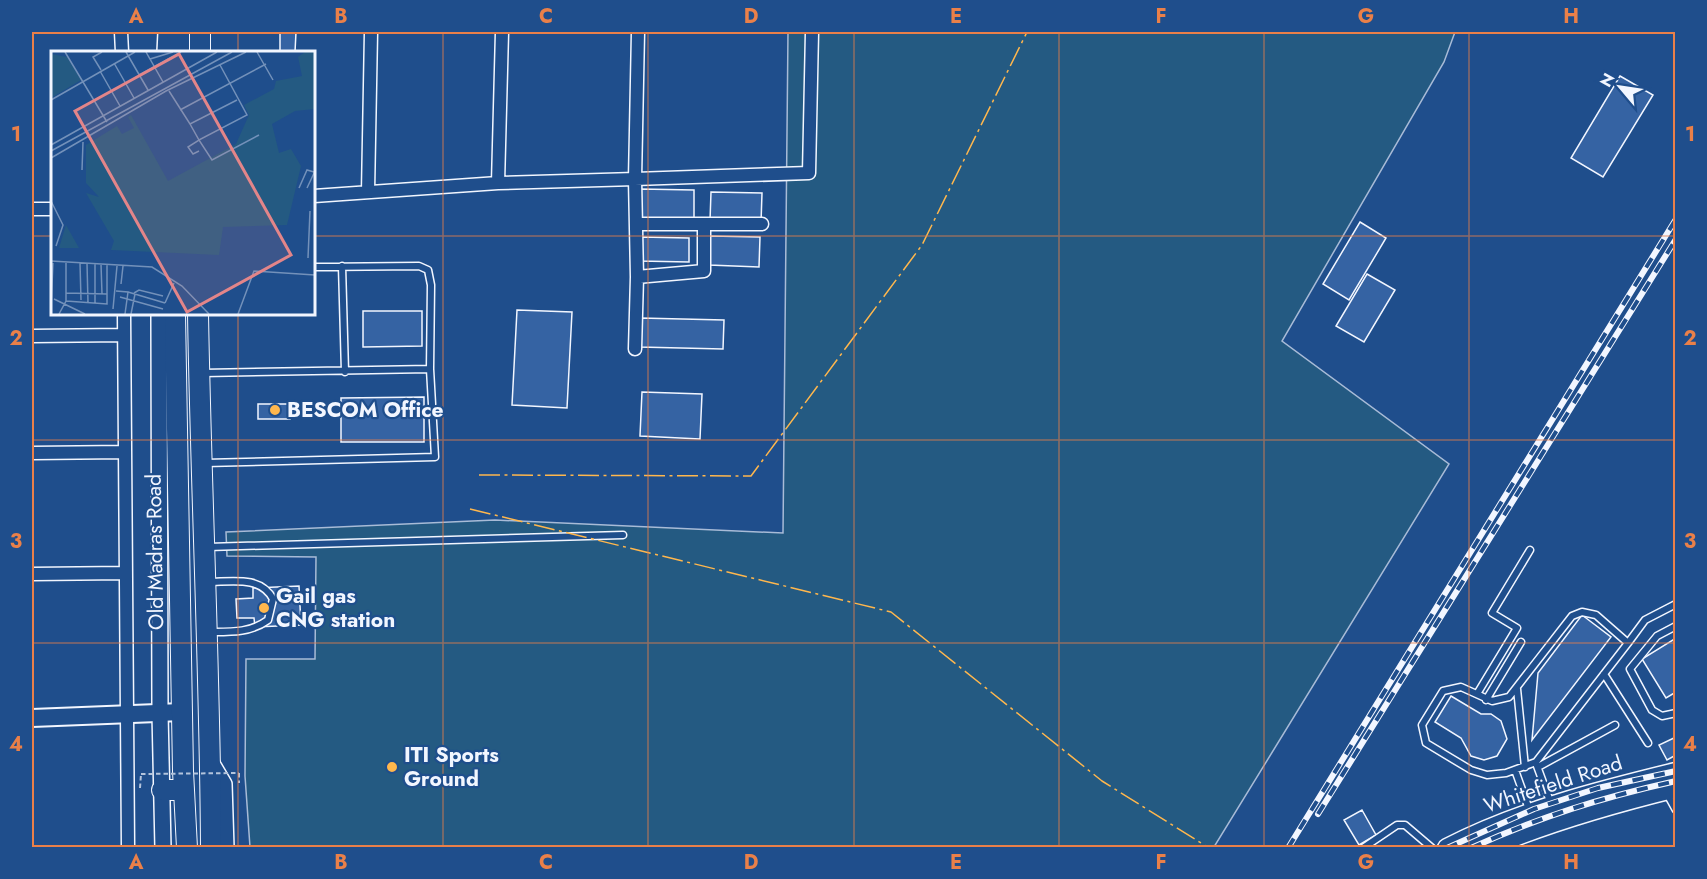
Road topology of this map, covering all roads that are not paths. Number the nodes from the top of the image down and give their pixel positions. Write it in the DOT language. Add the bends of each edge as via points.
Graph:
graph roads {
  1 [pos="122,32"];
  2 [pos="166,32"];
  3 [pos="179,32"];
  4 [pos="200,32"];
  5 [pos="371,32"];
  6 [pos="502,32"];
  7 [pos="638,32"];
  8 [pos="812,32"];
  9 [pos="122,51"];
  10 [pos="165,51"];
  11 [pos="179,51"];
  12 [pos="200,51"];
  13 [pos="635,179"];
  14 [pos="498,183"];
  15 [pos="368,192"];
  16 [pos="315,196"];
  17 [pos="32,209"];
  18 [pos="51,209"];
  19 [pos="636,224"];
  20 [pos="762,224"];
  21 [pos="704,225"];
  22 [pos="342,266"];
  23 [pos="315,267"];
  24 [pos="637,277"];
  25 [pos="123,315"];
  26 [pos="159,315"];
  27 [pos="175,315"];
  28 [pos="198,315"];
  29 [pos="124,335"];
  30 [pos="32,336"];
  31 [pos="635,349"];
  32 [pos="430,369"];
  33 [pos="345,372"];
  34 [pos="199,373"];
  35 [pos="124,452"];
  36 [pos="32,453"];
  37 [pos="201,464"];
  38 [pos="623,536"];
  39 [pos="205,547"];
  40 [pos="1530,550"];
  41 [pos="125,573"];
  42 [pos="32,574"];
  43 [pos="206,582"];
  44 [pos="1676,604"];
  45 [pos="1676,626"];
  46 [pos="208,632"];
  47 [pos="1521,642"];
  48 [pos="1628,643"];
  49 [pos="1604,674"];
  50 [pos="1517,688"];
  51 [pos="1477,694"];
  52 [pos="1486,700"];
  53 [pos="183,712"];
  54 [pos="160,713"];
  55 [pos="1676,713"];
  56 [pos="127,715"];
  57 [pos="32,718"];
  58 [pos="1615,725"];
  59 [pos="1648,743"];
  60 [pos="211,762"];
  61 [pos="1537,765"];
  62 [pos="1525,766"];
  63 [pos="1515,770"];
  64 [pos="1676,772"];
  65 [pos="152,788"];
  66 [pos="1671,789"];
  67 [pos="184,790"];
  68 [pos="1551,806"];
  69 [pos="1676,810"];
  70 [pos="1530,812"];
  71 [pos="128,848"];
  72 [pos="163,848"];
  73 [pos="187,848"];
  74 [pos="211,848"];
  75 [pos="226,848"];
  76 [pos="1363,848"];
  77 [pos="1432,848"];
  78 [pos="1447,848"];
  79 [pos="1487,848"];
  1 -- 9 [label="street"];
  2 -- 10 [label="street"];
  3 -- 11 [label="highway"];
  4 -- 12 [label="highway"];
  5 -- 15 [label="street"];
  6 -- 14 [label="street"];
  7 -- 13 [label="street"];
  8 -- 13 [label="street" via="809,173"];
  13 -- 14 [label="street"];
  13 -- 19 [label="street"];
  14 -- 15 [label="street"];
  15 -- 16 [label="street"];
  17 -- 18 [label="street"];
  19 -- 21 [label="street"];
  19 -- 24 [label="street"];
  20 -- 21 [label="street"];
  21 -- 24 [label="street" via="704,271"];
  22 -- 23 [label="lane"];
  22 -- 32 [label="lane" via="419,266 428,270"];
  22 -- 33 [label="lane"];
  24 -- 31 [label="street"];
  25 -- 29 [label="street"];
  26 -- 54 [label="street"];
  27 -- 53 [label="highway, Old Madras Road"];
  28 -- 34 [label="highway"];
  29 -- 30 [label="street"];
  29 -- 35 [label="street"];
  32 -- 33 [label="lane"];
  32 -- 37 [label="lane" via="435,457"];
  33 -- 34 [label="lane"];
  34 -- 37 [label="highway"];
  35 -- 36 [label="street"];
  35 -- 41 [label="street"];
  37 -- 39 [label="highway"];
  38 -- 39 [label="lane"];
  39 -- 43 [label="highway"];
  40 -- 51 [label="lane" via="1492,613 1517,628"];
  41 -- 42 [label="street"];
  41 -- 56 [label="street"];
  43 -- 46 [label="highway"];
  43 -- 46 [label="lane" via="255,582 267,589 273,599 268,620 257,628"];
  44 -- 48 [label="lane" via="1646,620"];
  45 -- 55 [label="lane" via="1658,636 1630,669 1652,710 1662,716"];
  46 -- 60 [label="highway"];
  47 -- 52 [label="lane"];
  48 -- 49 [label="lane"];
  48 -- 50 [label="lane" via="1596,615 1577,613"];
  49 -- 59 [label="lane"];
  49 -- 61 [label="lane"];
  50 -- 52 [label="lane" via="1504,700"];
  50 -- 62 [label="lane"];
  51 -- 52 [label="lane"];
  51 -- 63 [label="lane" via="1461,687 1443,691 1422,725 1424,739 1479,773 1497,775"];
  53 -- 54 [label="main road"];
  53 -- 67 [label="highway, Old Madras Road"];
  54 -- 56 [label="main road"];
  54 -- 65 [label="street"];
  56 -- 57 [label="main road"];
  56 -- 71 [label="street"];
  58 -- 61 [label="lane"];
  60 -- 74 [label="highway"];
  60 -- 75 [label="street" via="224,784"];
  61 -- 62 [label="lane"];
  61 -- 68 [label="lane"];
  62 -- 63 [label="lane"];
  63 -- 70 [label="lane"];
  64 -- 68 [label="main road, Whitefield Road"];
  65 -- 67 [label="highway"];
  65 -- 72 [label="street"];
  66 -- 69 [label="lane"];
  66 -- 79 [label="main road, Whitefield Road" via="1600,807"];
  67 -- 73 [label="highway, Old Madras Road"];
  68 -- 70 [label="main road, Whitefield Road"];
  70 -- 78 [label="main road, Whitefield Road"];
  76 -- 77 [label="lane" via="1397,825 1405,825"];
}
